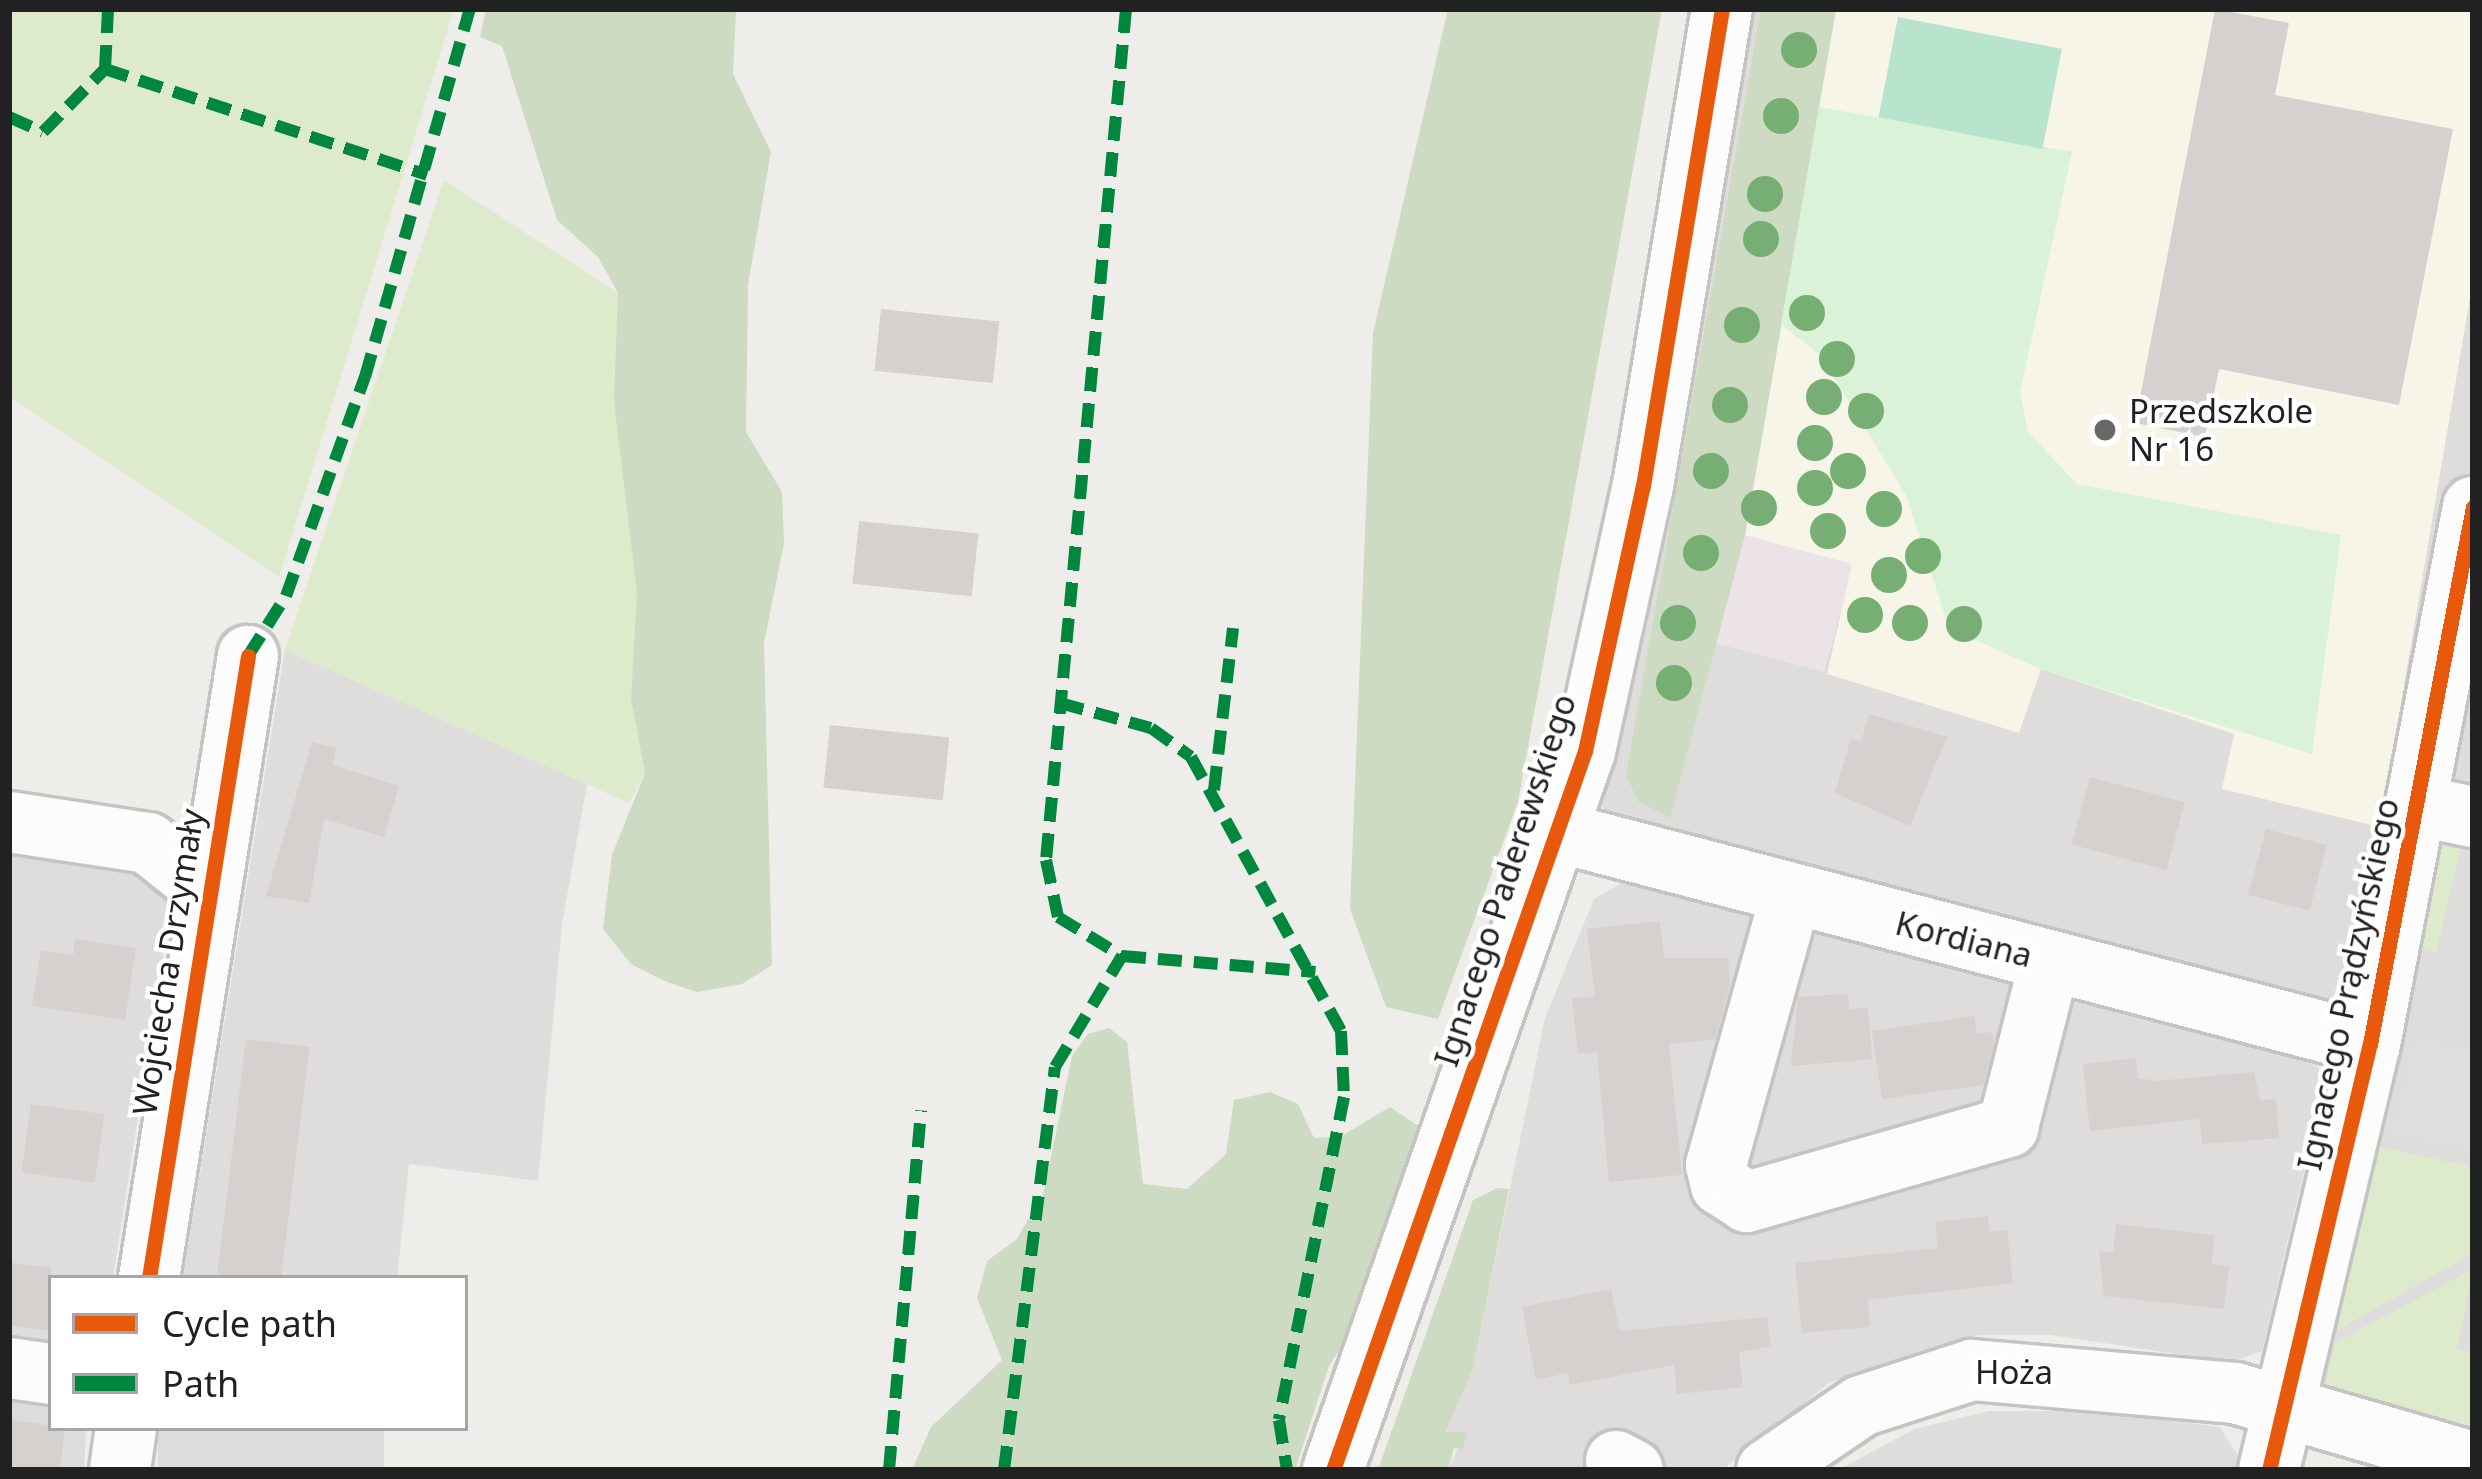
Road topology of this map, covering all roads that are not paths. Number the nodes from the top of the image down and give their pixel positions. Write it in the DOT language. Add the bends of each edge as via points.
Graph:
graph roads {
  1 [pos="1723,9"];
  2 [pos="2473,507"];
  3 [pos="248,656"];
  4 [pos="2445,811"];
  5 [pos="9,821"];
  6 [pos="1558,832"];
  7 [pos="209,892"];
  8 [pos="1791,895"];
  9 [pos="2050,961"];
  10 [pos="2370,1044"];
  11 [pos="149,1275"];
  12 [pos="9,1368"];
  13 [pos="48,1374"];
  14 [pos="2283,1408"];
  15 [pos="126,1431"];
  16 [pos="2473,1462"];
  17 [pos="120,1470"];
  18 [pos="1333,1470"];
  19 [pos="1767,1470"];
  20 [pos="2269,1470"];
  1 -- 6 [label="street, Ignacego Paderewskiego" via="1620,607"];
  2 -- 4 [label="street, Ignacego Prądzyńskiego"];
  3 -- 7 [label="street, Wojciecha Drzymały"];
  4 -- 10 [label="street, Ignacego Prądzyńskiego"];
  5 -- 7 [label="street, Wojciecha Drzymały" via="148,843"];
  6 -- 8 [label="street, Kordiana"];
  6 -- 18 [label="street, Ignacego Paderewskiego"];
  7 -- 11 [label="street, Wojciecha Drzymały"];
  8 -- 9 [label="street, Kordiana"];
  8 -- 9 [label="street" via="1716,1165 1721,1185 1747,1202 2008,1127"];
  9 -- 10 [label="street, Kordiana"];
  10 -- 14 [label="street, Ignacego Prądzyńskiego"];
  12 -- 13 [label="street"];
  14 -- 16 [label="street, Hoża"];
  14 -- 19 [label="street, Hoża" via="2141,1379 1972,1370 1861,1406"];
  14 -- 20 [label="street, Ignacego Prądzyńskiego"];
  15 -- 17 [label="street"];
}
